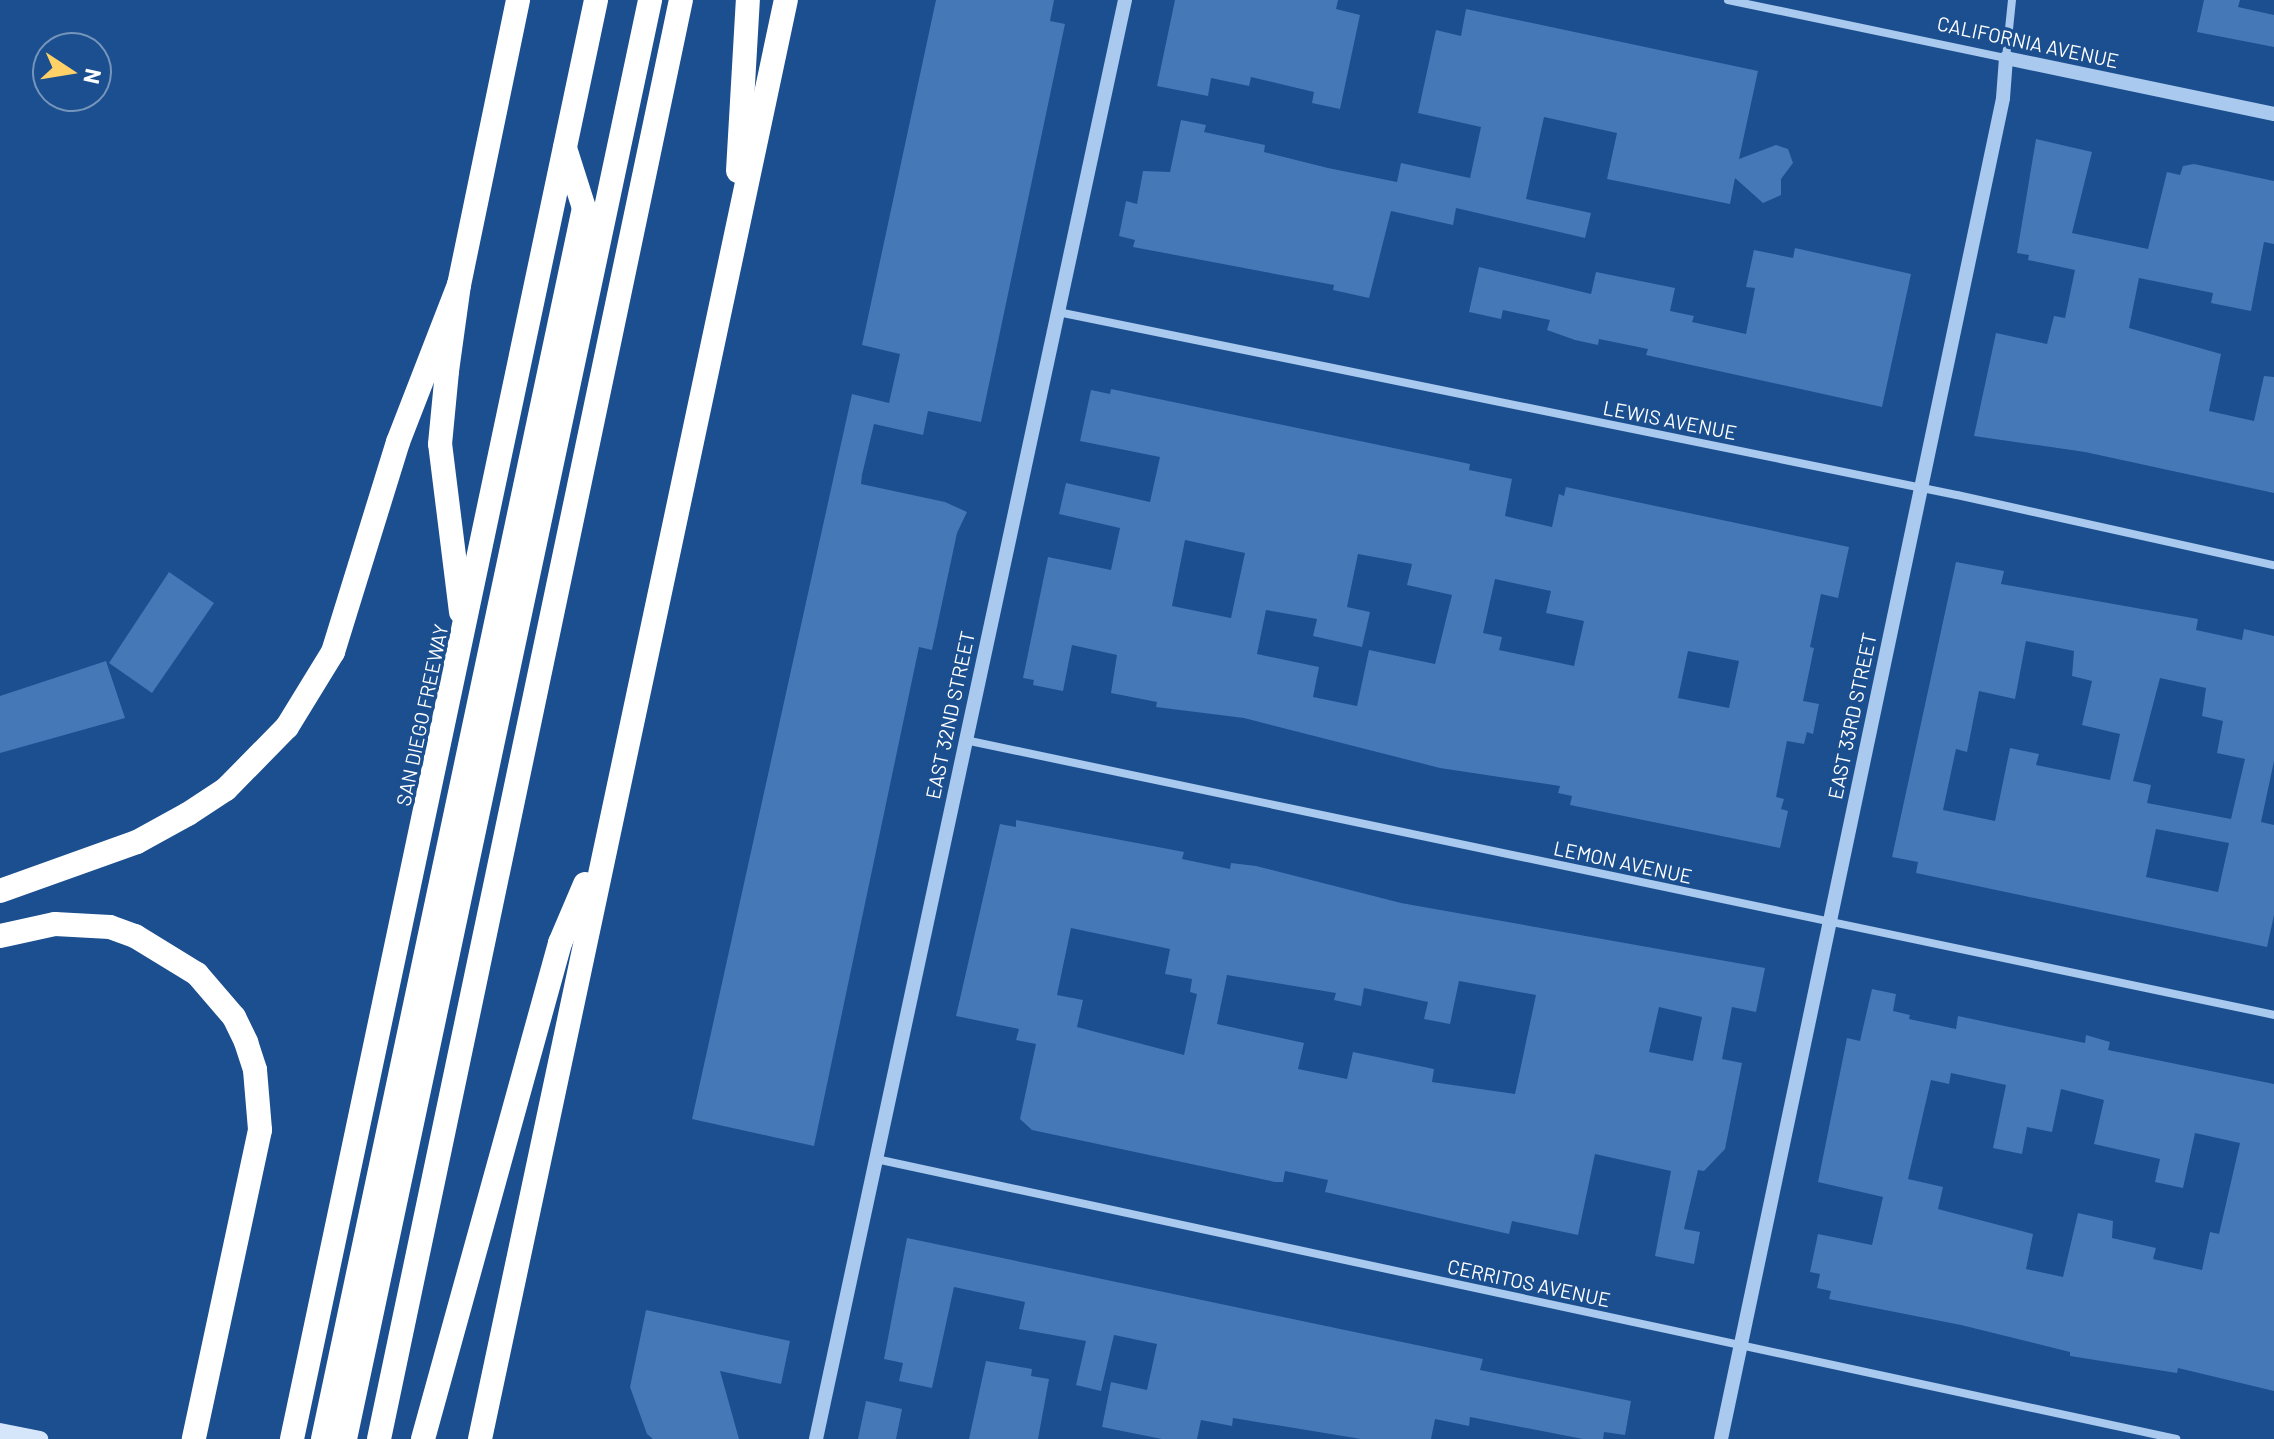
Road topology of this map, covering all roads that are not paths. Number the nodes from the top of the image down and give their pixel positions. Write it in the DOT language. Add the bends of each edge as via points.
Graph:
graph roads {
  1 [pos="518,0"];
  2 [pos="596,0"];
  3 [pos="650,0"];
  4 [pos="681,0"];
  5 [pos="748,0"];
  6 [pos="786,0"];
  7 [pos="1125,0"];
  8 [pos="1728,0"];
  9 [pos="2012,0"];
  10 [pos="2006,58"];
  11 [pos="2274,114"];
  12 [pos="565,145"];
  13 [pos="734,250"];
  14 [pos="459,285"];
  15 [pos="1058,312"];
  16 [pos="1919,489"];
  17 [pos="2274,565"];
  18 [pos="463,634"];
  19 [pos="965,740"];
  20 [pos="608,831"];
  21 [pos="0,891"];
  22 [pos="1830,921"];
  23 [pos="0,936"];
  24 [pos="2274,1015"];
  25 [pos="875,1159"];
  26 [pos="1742,1346"];
  27 [pos="0,1431"];
  28 [pos="40,1439"];
  29 [pos="194,1439"];
  30 [pos="292,1439"];
  31 [pos="323,1439"];
  32 [pos="345,1439"];
  33 [pos="379,1439"];
  34 [pos="423,1439"];
  35 [pos="480,1439"];
  36 [pos="816,1439"];
  37 [pos="1721,1439"];
  38 [pos="2176,1439"];
  1 -- 14 [label="highway"];
  2 -- 12 [label="highway, SAN DIEGO FREEWAY"];
  3 -- 32 [label="highway"];
  4 -- 33 [label="highway"];
  5 -- 13 [label="highway"];
  6 -- 13 [label="highway"];
  7 -- 15 [label="street, EAST 32ND STREET"];
  8 -- 10 [label="street, CALIFORNIA AVENUE"];
  9 -- 10 [label="street, EAST 33RD STREET"];
  10 -- 11 [label="street, CALIFORNIA AVENUE"];
  10 -- 16 [label="street, EAST 33RD STREET" via="2003,98"];
  12 -- 18 [label="highway, SAN DIEGO FREEWAY"];
  12 -- 31 [label="highway" via="584,208"];
  13 -- 20 [label="highway"];
  14 -- 18 [label="highway" via="440,444"];
  14 -- 21 [label="highway" via="398,442 333,652 287,727 226,789 188,814 137,842"];
  15 -- 16 [label="street, LEWIS AVENUE"];
  15 -- 19 [label="street, EAST 32ND STREET"];
  16 -- 17 [label="street, LEWIS AVENUE"];
  16 -- 22 [label="street, EAST 33RD STREET"];
  18 -- 30 [label="highway, SAN DIEGO FREEWAY"];
  19 -- 22 [label="street, LEMON AVENUE"];
  19 -- 25 [label="street, EAST 32ND STREET"];
  20 -- 34 [label="highway" via="560,943"];
  20 -- 35 [label="highway"];
  22 -- 24 [label="street, LEMON AVENUE"];
  22 -- 26 [label="street, EAST 33RD STREET"];
  23 -- 29 [label="highway" via="55,924 110,927 135,936 197,974 234,1017 246,1042 255,1070 260,1130"];
  25 -- 26 [label="street, CERRITOS AVENUE"];
  25 -- 36 [label="street, EAST 32ND STREET"];
  26 -- 37 [label="street, EAST 33RD STREET"];
  26 -- 38 [label="street, CERRITOS AVENUE"];
  27 -- 28 [label="main road"];
}
